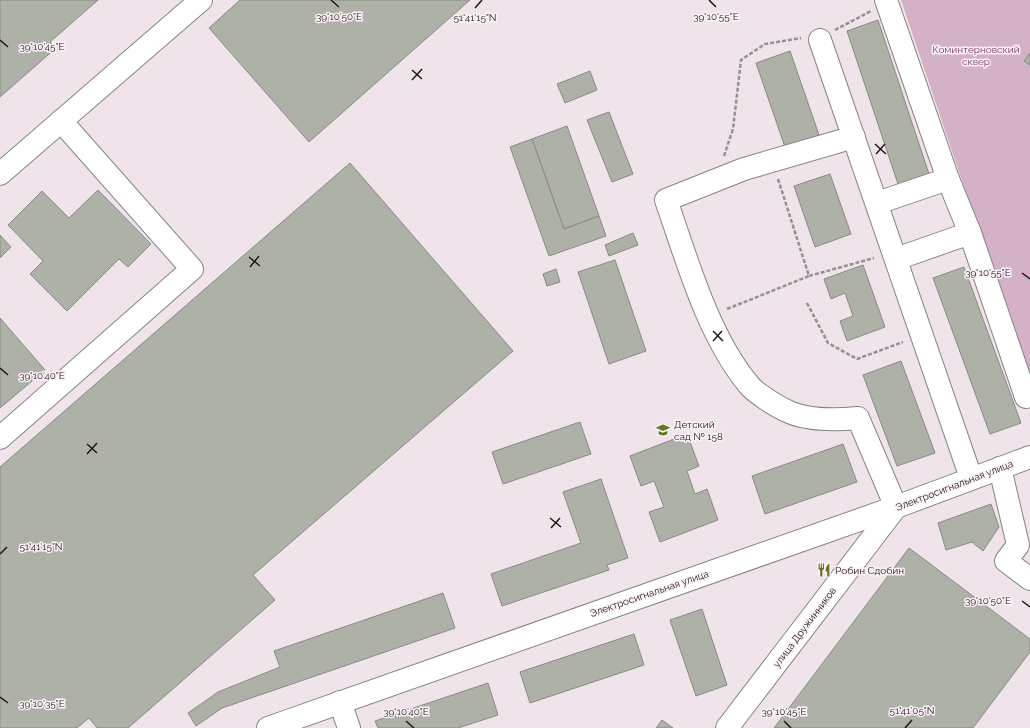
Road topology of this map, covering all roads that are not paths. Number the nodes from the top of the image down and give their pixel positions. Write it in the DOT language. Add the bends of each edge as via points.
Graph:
graph roads {
  1 [pos="201,0"];
  2 [pos="880,5"];
  3 [pos="820,40"];
  4 [pos="61,121"];
  5 [pos="854,137"];
  6 [pos="0,174"];
  7 [pos="948,179"];
  8 [pos="877,204"];
  9 [pos="970,233"];
  10 [pos="895,256"];
  11 [pos="1026,397"];
  12 [pos="0,438"];
  13 [pos="1030,457"];
  14 [pos="1000,468"];
  15 [pos="971,478"];
  16 [pos="896,507"];
  17 [pos="1030,579"];
  18 [pos="340,702"];
  19 [pos="268,728"];
  20 [pos="349,728"];
  21 [pos="727,728"];
  1 -- 4 [label="street"];
  2 -- 7 [label="street"];
  3 -- 5 [label="street"];
  4 -- 6 [label="street"];
  4 -- 12 [label="street" via="192,269"];
  5 -- 8 [label="street"];
  5 -- 16 [label="street" via="744,169 666,200 720,343 750,386 787,411 827,420 858,418"];
  7 -- 8 [label="street"];
  7 -- 9 [label="street"];
  8 -- 10 [label="street"];
  9 -- 10 [label="street"];
  9 -- 11 [label="street"];
  10 -- 15 [label="street"];
  13 -- 14 [label="street, Электросигнальная улица"];
  14 -- 15 [label="street, Электросигнальная улица"];
  14 -- 17 [label="street" via="1018,545 1006,561"];
  15 -- 16 [label="street, Электросигнальная улица"];
  16 -- 18 [label="street, Электросигнальная улица"];
  16 -- 21 [label="street, улица Дружинников"];
  18 -- 19 [label="street, Электросигнальная улица"];
  18 -- 20 [label="street"];
}
